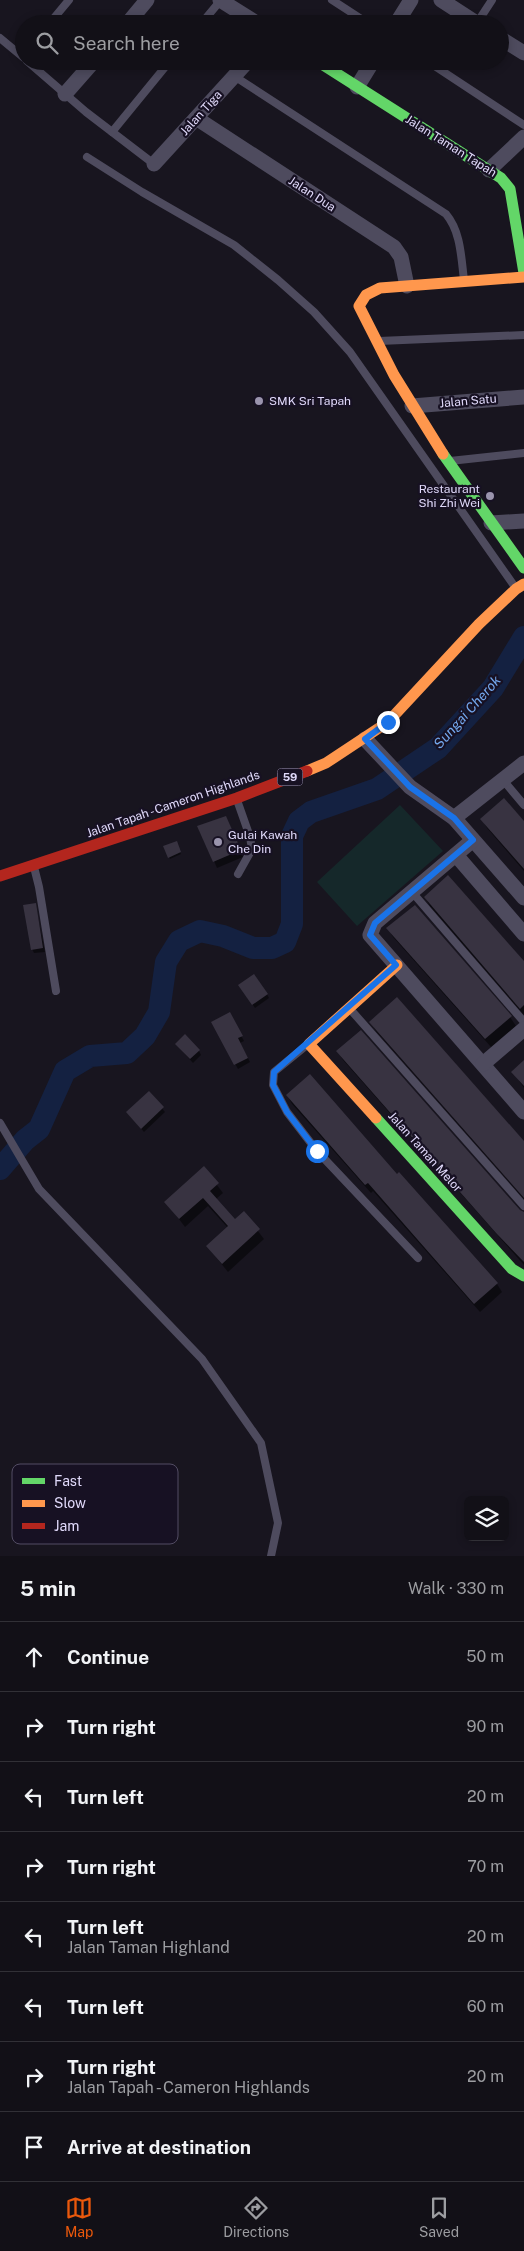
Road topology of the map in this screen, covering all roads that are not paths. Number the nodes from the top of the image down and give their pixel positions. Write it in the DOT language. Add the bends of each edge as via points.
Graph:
graph roads {
  1 [pos="69,0"];
  2 [pos="148,0"];
  3 [pos="220,0"];
  4 [pos="332,0"];
  5 [pos="411,0"];
  6 [pos="441,0"];
  7 [pos="492,0"];
  8 [pos="56,15"];
  9 [pos="134,15"];
  10 [pos="208,15"];
  11 [pos="244,15"];
  12 [pos="355,15"];
  13 [pos="402,15"];
  14 [pos="465,15"];
  15 [pos="483,15"];
  16 [pos="0,38"];
  17 [pos="509,44"];
  18 [pos="15,50"];
  19 [pos="524,53"];
  20 [pos="38,70"];
  21 [pos="86,70"];
  22 [pos="163,70"];
  23 [pos="240,70"];
  24 [pos="331,70"];
  25 [pos="368,70"];
  26 [pos="441,70"];
  27 [pos="234,76"];
  28 [pos="358,87"];
  29 [pos="65,94"];
  30 [pos="196,118"];
  31 [pos="524,125"];
  32 [pos="112,132"];
  33 [pos="524,137"];
  34 [pos="87,156"];
  35 [pos="154,164"];
  36 [pos="489,170"];
  37 [pos="524,273"];
  38 [pos="524,277"];
  39 [pos="464,282"];
  40 [pos="407,286"];
  41 [pos="524,335"];
  42 [pos="375,341"];
  43 [pos="524,397"];
  44 [pos="412,406"];
  45 [pos="524,453"];
  46 [pos="448,461"];
  47 [pos="524,521"];
  48 [pos="491,523"];
  49 [pos="524,568"];
  50 [pos="520,586"];
  51 [pos="365,739"];
  52 [pos="524,763"];
  53 [pos="503,780"];
  54 [pos="236,798"];
  55 [pos="524,805"];
  56 [pos="454,818"];
  57 [pos="473,840"];
  58 [pos="456,855"];
  59 [pos="33,865"];
  60 [pos="238,874"];
  61 [pos="0,876"];
  62 [pos="412,892"];
  63 [pos="524,898"];
  64 [pos="524,934"];
  65 [pos="396,965"];
  66 [pos="56,991"];
  67 [pos="349,1007"];
  68 [pos="524,1022"];
  69 [pos="524,1029"];
  70 [pos="308,1044"];
  71 [pos="483,1064"];
  72 [pos="524,1112"];
  73 [pos="0,1123"];
  74 [pos="524,1206"];
  75 [pos="418,1258"];
  76 [pos="524,1276"];
  77 [pos="271,1556"];
  1 -- 8 [label="lane"];
  2 -- 9 [label="street"];
  3 -- 10 [label="lane"];
  3 -- 11 [label="street"];
  4 -- 12 [label="lane"];
  5 -- 13 [label="street"];
  6 -- 14 [label="street"];
  7 -- 15 [label="lane"];
  16 -- 18 [label="lane"];
  17 -- 19 [label="street"];
  20 -- 29 [label="lane"];
  21 -- 29 [label="street"];
  22 -- 32 [label="lane"];
  23 -- 27 [label="street, Jalan Tiga"];
  24 -- 28 [label="street, Jalan Taman Tapah"];
  25 -- 28 [label="street"];
  26 -- 31 [label="lane"];
  27 -- 30 [label="street, Jalan Tiga"];
  27 -- 39 [label="lane" via="446,214 457,235"];
  28 -- 36 [label="street, Jalan Taman Tapah"];
  29 -- 32 [label="lane"];
  30 -- 35 [label="street, Jalan Tiga"];
  30 -- 40 [label="street, Jalan Dua" via="394,248 401,257"];
  32 -- 35 [label="lane"];
  33 -- 36 [label="street"];
  34 -- 50 [label="lane" via="234,245 314,312 350,352"];
  36 -- 37 [label="street, Jalan Taman Tapah" via="510,189"];
  38 -- 39 [label="street"];
  39 -- 40 [label="street"];
  40 -- 42 [label="street" via="380,288 366,295 359,306"];
  41 -- 42 [label="lane"];
  42 -- 44 [label="street"];
  43 -- 44 [label="street, Jalan Satu"];
  44 -- 46 [label="street"];
  45 -- 46 [label="lane"];
  46 -- 48 [label="street"];
  47 -- 48 [label="street"];
  48 -- 49 [label="street"];
  50 -- 51 [label="street, Jalan Tapah - Cameron Highlands / 59" via="479,624 388,722"];
  51 -- 54 [label="street, Jalan Tapah - Cameron Highlands / 59" via="326,763"];
  51 -- 56 [label="street" via="410,787"];
  52 -- 53 [label="street"];
  53 -- 55 [label="lane"];
  53 -- 56 [label="street"];
  54 -- 59 [label="street, Jalan Tapah - Cameron Highlands / 59"];
  54 -- 60 [label="lane" via="252,849"];
  56 -- 57 [label="street"];
  57 -- 58 [label="street"];
  57 -- 63 [label="street"];
  58 -- 62 [label="street"];
  58 -- 64 [label="street"];
  59 -- 61 [label="street, Jalan Tapah - Cameron Highlands / 59"];
  59 -- 66 [label="lane"];
  62 -- 65 [label="street" via="375,923 370,935"];
  62 -- 68 [label="lane"];
  65 -- 67 [label="street"];
  65 -- 71 [label="street"];
  67 -- 70 [label="street"];
  67 -- 74 [label="lane"];
  69 -- 71 [label="street"];
  70 -- 75 [label="lane" via="274,1072 273,1085 287,1112 317,1151"];
  70 -- 76 [label="street, Jalan Taman Melor" via="512,1268"];
  71 -- 72 [label="street"];
  73 -- 77 [label="lane" via="39,1190 202,1359 261,1442 278,1523"];
}
